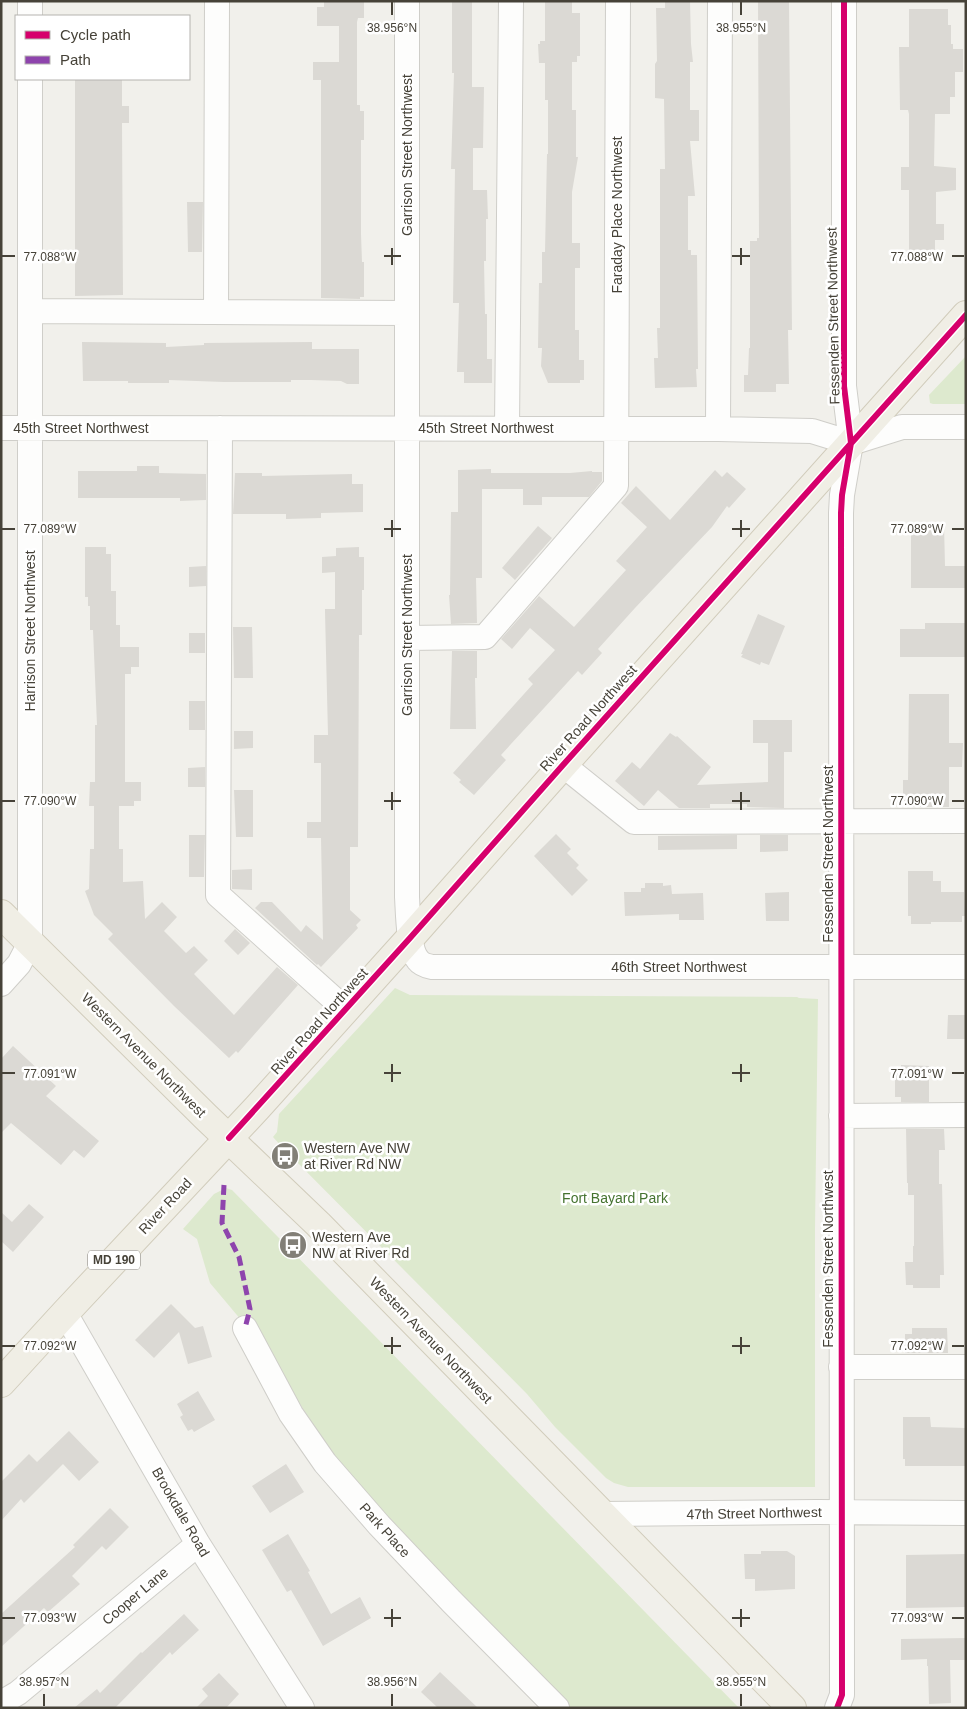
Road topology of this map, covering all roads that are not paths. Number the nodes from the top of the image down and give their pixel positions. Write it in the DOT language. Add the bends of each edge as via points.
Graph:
graph roads {
  1 [pos="30,1"];
  2 [pos="217,1"];
  3 [pos="407,1"];
  4 [pos="511,1"];
  5 [pos="618,1"];
  6 [pos="720,1"];
  7 [pos="844,1"];
  8 [pos="30,15"];
  9 [pos="30,80"];
  10 [pos="30,311"];
  11 [pos="216,312"];
  12 [pos="407,313"];
  13 [pos="966,315"];
  14 [pos="407,427"];
  15 [pos="966,427"];
  16 [pos="1,428"];
  17 [pos="30,428"];
  18 [pos="220,428"];
  19 [pos="507,428"];
  20 [pos="616,428"];
  21 [pos="718,429"];
  22 [pos="851,443"];
  23 [pos="407,638"];
  24 [pos="563,765"];
  25 [pos="841,820"];
  26 [pos="966,820"];
  27 [pos="1,914"];
  28 [pos="410,938"];
  29 [pos="30,943"];
  30 [pos="841,967"];
  31 [pos="966,967"];
  32 [pos="1,984"];
  33 [pos="346,1010"];
  34 [pos="966,1115"];
  35 [pos="841,1116"];
  36 [pos="228,1138"];
  37 [pos="65,1313"];
  38 [pos="244,1328"];
  39 [pos="841,1367"];
  40 [pos="966,1368"];
  41 [pos="1,1384"];
  42 [pos="841,1512"];
  43 [pos="966,1513"];
  44 [pos="602,1514"];
  45 [pos="198,1544"];
  46 [pos="1,1703"];
  47 [pos="302,1708"];
  48 [pos="557,1708"];
  49 [pos="792,1708"];
  50 [pos="837,1708"];
  1 -- 8 [label="street"];
  2 -- 11 [label="street"];
  3 -- 12 [label="street, Garrison Street Northwest"];
  4 -- 19 [label="street"];
  5 -- 20 [label="street, Faraday Place Northwest"];
  6 -- 21 [label="street"];
  7 -- 22 [label="street, Fessenden Street Northwest" via="844,386"];
  9 -- 10 [label="street, Harrison Street Northwest"];
  10 -- 11 [label="street"];
  10 -- 17 [label="street, Harrison Street Northwest"];
  11 -- 12 [label="street"];
  12 -- 14 [label="street, Garrison Street Northwest"];
  13 -- 22 [label="main road, River Road Northwest"];
  14 -- 18 [label="street, 45th Street Northwest"];
  14 -- 19 [label="street, 45th Street Northwest"];
  14 -- 23 [label="street, Garrison Street Northwest"];
  15 -- 22 [label="street" via="902,427"];
  16 -- 17 [label="street, 45th Street Northwest"];
  17 -- 18 [label="street, 45th Street Northwest"];
  17 -- 29 [label="street, Harrison Street Northwest"];
  18 -- 33 [label="street" via="218,895"];
  19 -- 20 [label="street, 45th Street Northwest"];
  20 -- 21 [label="street, 45th Street Northwest"];
  20 -- 23 [label="street, Faraday Place Northwest" via="616,486 485,637"];
  21 -- 22 [label="street, 45th Street Northwest" via="812,431"];
  22 -- 24 [label="main road, River Road Northwest"];
  22 -- 25 [label="street, Fessenden Street Northwest" via="841,513"];
  23 -- 28 [label="street, Garrison Street Northwest" via="407,897"];
  24 -- 25 [label="street" via="634,822"];
  24 -- 28 [label="main road, River Road Northwest"];
  25 -- 26 [label="street"];
  25 -- 30 [label="street, Fessenden Street Northwest"];
  27 -- 29 [label="main road, Western Avenue Northwest"];
  28 -- 30 [label="street, 46th Street Northwest" via="416,959 432,967"];
  28 -- 33 [label="main road, River Road Northwest"];
  29 -- 32 [label="street" via="19,964"];
  29 -- 36 [label="main road, Western Avenue Northwest"];
  30 -- 31 [label="street, 46th Street Northwest"];
  30 -- 35 [label="street, Fessenden Street Northwest"];
  33 -- 36 [label="main road, River Road Northwest"];
  34 -- 35 [label="street"];
  35 -- 39 [label="street, Fessenden Street Northwest"];
  36 -- 37 [label="main road, River Road / MD 190"];
  36 -- 44 [label="main road, Western Avenue Northwest" via="318,1224"];
  37 -- 41 [label="main road, River Road / MD 190"];
  37 -- 45 [label="street, Brookdale Road"];
  38 -- 48 [label="street, Park Place" via="291,1414 326,1464 379,1525"];
  39 -- 40 [label="street"];
  39 -- 42 [label="street, Fessenden Street Northwest"];
  42 -- 43 [label="street, 47th Street Northwest"];
  42 -- 44 [label="street, 47th Street Northwest"];
  42 -- 50 [label="street, Fessenden Street Northwest" via="842,1695"];
  44 -- 49 [label="main road, Western Avenue Northwest"];
  45 -- 46 [label="street, Cooper Lane" via="18,1693"];
  45 -- 47 [label="street, Brookdale Road"];
}
